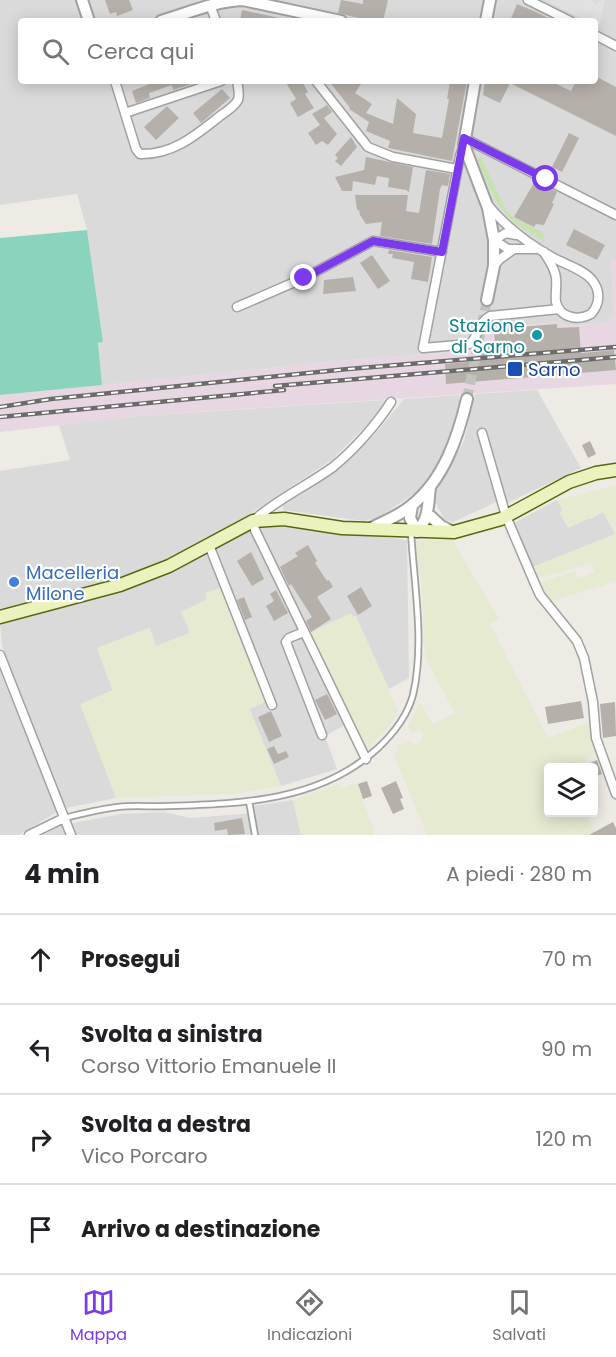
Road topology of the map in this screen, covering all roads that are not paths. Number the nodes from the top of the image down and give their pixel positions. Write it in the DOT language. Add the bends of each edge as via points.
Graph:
graph roads {
  1 [pos="82,0"];
  2 [pos="490,0"];
  3 [pos="528,0"];
  4 [pos="210,5"];
  5 [pos="88,18"];
  6 [pos="170,18"];
  7 [pos="215,18"];
  8 [pos="315,18"];
  9 [pos="487,18"];
  10 [pos="564,18"];
  11 [pos="598,37"];
  12 [pos="616,46"];
  13 [pos="118,84"];
  14 [pos="212,84"];
  15 [pos="237,84"];
  16 [pos="318,84"];
  17 [pos="474,84"];
  18 [pos="125,112"];
  19 [pos="464,141"];
  20 [pos="473,169"];
  21 [pos="457,170"];
  22 [pos="486,202"];
  23 [pos="616,215"];
  24 [pos="518,236"];
  25 [pos="494,240"];
  26 [pos="515,249"];
  27 [pos="541,251"];
  28 [pos="442,252"];
  29 [pos="494,266"];
  30 [pos="487,300"];
  31 [pos="237,307"];
  32 [pos="559,309"];
  33 [pos="467,399"];
  34 [pos="392,402"];
  35 [pos="482,433"];
  36 [pos="616,470"];
  37 [pos="430,487"];
  38 [pos="412,506"];
  39 [pos="428,514"];
  40 [pos="506,516"];
  41 [pos="253,521"];
  42 [pos="371,528"];
  43 [pos="414,532"];
  44 [pos="454,532"];
  45 [pos="209,545"];
  46 [pos="0,617"];
  47 [pos="304,632"];
  48 [pos="0,655"];
  49 [pos="272,705"];
  50 [pos="322,735"];
  51 [pos="366,759"];
  52 [pos="616,794"];
  53 [pos="249,801"];
  54 [pos="64,818"];
  55 [pos="29,835"];
  56 [pos="71,835"];
  57 [pos="255,835"];
  1 -- 5 [label="street"];
  2 -- 9 [label="street"];
  3 -- 10 [label="street"];
  4 -- 6 [label="street"];
  4 -- 7 [label="street"];
  4 -- 8 [label="street" via="243,0"];
  11 -- 12 [label="street"];
  13 -- 18 [label="street"];
  14 -- 18 [label="street"];
  15 -- 18 [label="street" via="238,99 232,107 172,149 140,154"];
  16 -- 21 [label="street" via="368,147 393,157"];
  17 -- 19 [label="street"];
  19 -- 20 [label="street"];
  19 -- 21 [label="street"];
  19 -- 23 [label="street"];
  20 -- 21 [label="street"];
  20 -- 22 [label="street"];
  21 -- 28 [label="street"];
  22 -- 24 [label="street"];
  22 -- 25 [label="street"];
  24 -- 25 [label="street" via="506,233"];
  24 -- 27 [label="street"];
  25 -- 26 [label="street"];
  25 -- 29 [label="street"];
  26 -- 27 [label="street" via="529,247"];
  26 -- 29 [label="street"];
  27 -- 32 [label="street" via="555,272"];
  27 -- 32 [label="street" via="588,277 597,290 597,305 585,317 570,317"];
  28 -- 31 [label="street" via="373,241 304,278"];
  28 -- 32 [label="street" via="423,348 470,344 490,316"];
  29 -- 30 [label="street"];
  33 -- 37 [label="street" via="459,431"];
  34 -- 41 [label="street" via="372,429 334,466"];
  35 -- 40 [label="street"];
  36 -- 40 [label="main road" via="569,482"];
  37 -- 38 [label="street"];
  37 -- 39 [label="street"];
  38 -- 42 [label="street"];
  38 -- 43 [label="street"];
  39 -- 43 [label="street" via="423,526"];
  39 -- 44 [label="street"];
  40 -- 44 [label="main road"];
  40 -- 52 [label="street" via="540,595 577,641 584,658 596,738"];
  41 -- 42 [label="main road" via="284,519"];
  41 -- 45 [label="main road"];
  41 -- 47 [label="street"];
  42 -- 43 [label="main road"];
  43 -- 44 [label="main road"];
  43 -- 51 [label="lane" via="419,651 413,695 392,735"];
  45 -- 46 [label="main road" via="120,585"];
  45 -- 49 [label="street"];
  47 -- 50 [label="street" via="286,642"];
  47 -- 51 [label="street"];
  48 -- 54 [label="street"];
  51 -- 53 [label="lane" via="329,781 280,797"];
  53 -- 54 [label="lane" via="117,807"];
  53 -- 57 [label="lane"];
  54 -- 55 [label="street"];
  54 -- 56 [label="street"];
}
